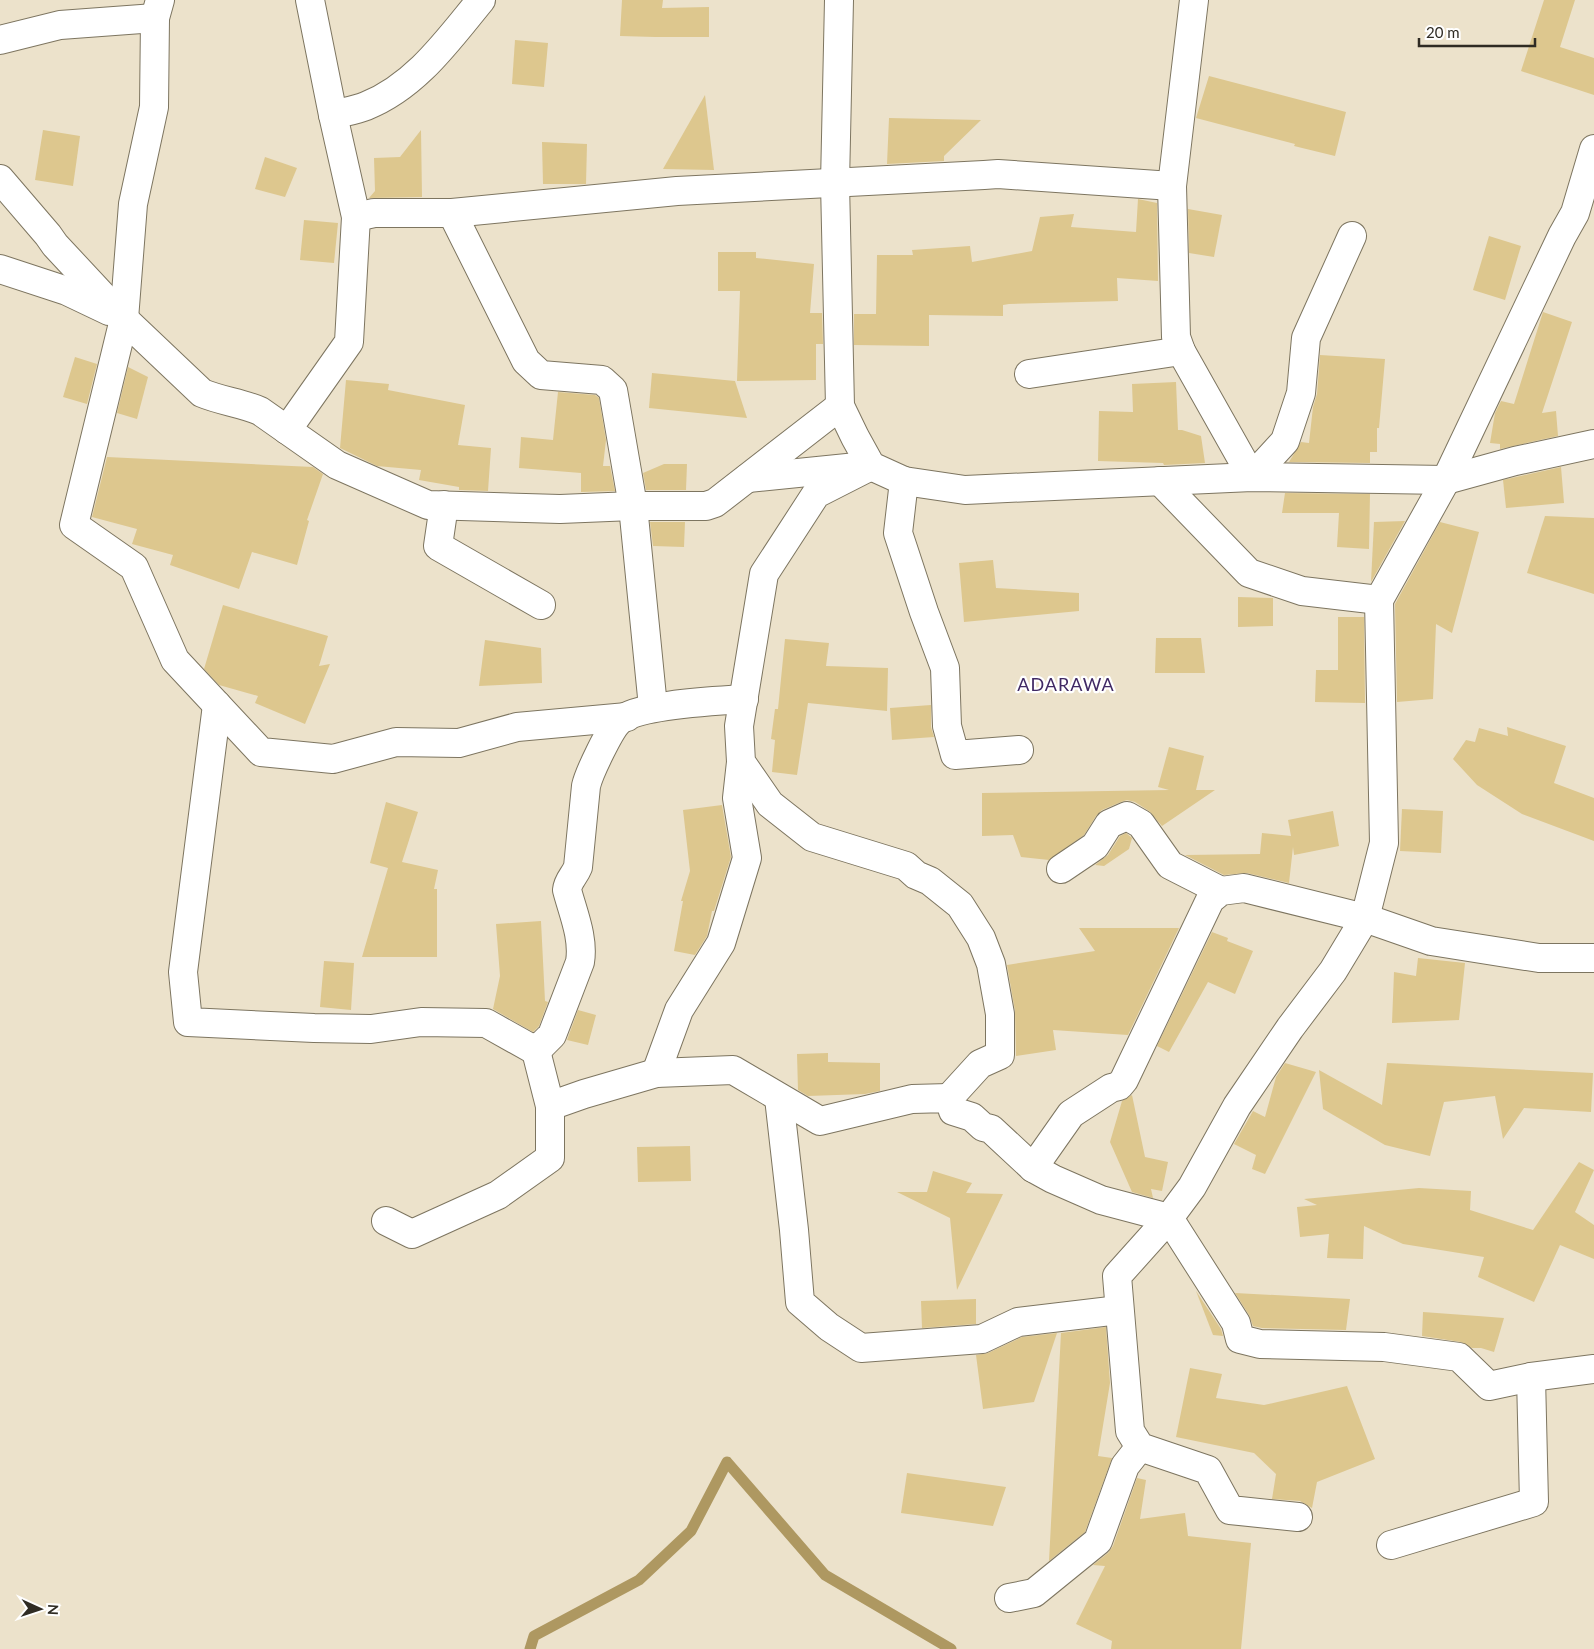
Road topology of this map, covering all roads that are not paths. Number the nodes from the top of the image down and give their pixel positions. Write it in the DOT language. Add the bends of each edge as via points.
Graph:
graph roads {
  1 [pos="310,0"];
  2 [pos="481,0"];
  3 [pos="839,0"];
  4 [pos="1194,0"];
  5 [pos="157,9"];
  6 [pos="0,40"];
  7 [pos="332,114"];
  8 [pos="1594,149"];
  9 [pos="0,163"];
  10 [pos="835,183"];
  11 [pos="5,184"];
  12 [pos="1172,186"];
  13 [pos="452,213"];
  14 [pos="356,217"];
  15 [pos="1352,236"];
  16 [pos="0,269"];
  17 [pos="124,319"];
  18 [pos="1181,351"];
  19 [pos="1029,374"];
  20 [pos="840,406"];
  21 [pos="287,430"];
  22 [pos="1594,444"];
  23 [pos="871,466"];
  24 [pos="1252,477"];
  25 [pos="748,478"];
  26 [pos="1446,480"];
  27 [pos="904,481"];
  28 [pos="1160,481"];
  29 [pos="444,505"];
  30 [pos="633,506"];
  31 [pos="1378,600"];
  32 [pos="541,605"];
  33 [pos="744,699"];
  34 [pos="217,705"];
  35 [pos="654,707"];
  36 [pos="627,717"];
  37 [pos="1019,750"];
  38 [pos="741,762"];
  39 [pos="1061,869"];
  40 [pos="1221,891"];
  41 [pos="1365,918"];
  42 [pos="1594,958"];
  43 [pos="536,1051"];
  44 [pos="656,1074"];
  45 [pos="779,1098"];
  46 [pos="949,1098"];
  47 [pos="550,1106"];
  48 [pos="1034,1168"];
  49 [pos="1168,1218"];
  50 [pos="386,1222"];
  51 [pos="1119,1310"];
  52 [pos="1594,1370"];
  53 [pos="1531,1377"];
  54 [pos="1140,1447"];
  55 [pos="1298,1517"];
  56 [pos="1391,1545"];
  57 [pos="1009,1598"];
  1 -- 7 [label="street"];
  2 -- 7 [label="street" via="435,57 392,94 365,107"];
  3 -- 10 [label="street"];
  4 -- 12 [label="street"];
  5 -- 6 [label="street" via="60,24"];
  5 -- 17 [label="street" via="154,107 133,204"];
  7 -- 14 [label="street"];
  8 -- 26 [label="street" via="1575,213"];
  9 -- 11 [label="street"];
  10 -- 12 [label="street" via="998,174"];
  10 -- 13 [label="street" via="677,191"];
  10 -- 20 [label="street"];
  11 -- 17 [label="street" via="55,245"];
  12 -- 18 [label="street" via="1175,322"];
  13 -- 14 [label="street" via="374,213"];
  13 -- 30 [label="street" via="526,361 533,369 541,375 602,380 613,390"];
  14 -- 21 [label="street" via="349,342"];
  15 -- 24 [label="street" via="1306,338 1301,393 1284,441"];
  16 -- 17 [label="street" via="67,291"];
  17 -- 21 [label="street" via="202,393 255,408"];
  17 -- 34 [label="street" via="74,525 134,567 175,660"];
  18 -- 19 [label="street"];
  18 -- 24 [label="street"];
  20 -- 23 [label="street"];
  20 -- 25 [label="street"];
  21 -- 29 [label="street" via="337,465 428,505"];
  22 -- 26 [label="street"];
  23 -- 25 [label="street"];
  23 -- 27 [label="street"];
  23 -- 33 [label="street" via="816,494 764,574"];
  24 -- 26 [label="street"];
  24 -- 28 [label="street"];
  25 -- 30 [label="street" via="706,506"];
  26 -- 31 [label="street"];
  27 -- 28 [label="street" via="965,490"];
  27 -- 37 [label="street" via="898,533 945,668 947,726 955,755"];
  28 -- 31 [label="street" via="1249,573 1302,591"];
  29 -- 30 [label="street" via="560,509"];
  29 -- 32 [label="street" via="438,546"];
  30 -- 35 [label="street"];
  31 -- 41 [label="street" via="1384,844"];
  33 -- 35 [label="street"];
  33 -- 38 [label="street" via="739,726"];
  34 -- 36 [label="street" via="261,752 333,759 396,742 459,743 517,727"];
  34 -- 43 [label="street" via="183,972 188,1022 371,1030 421,1022 486,1023"];
  35 -- 36 [label="street"];
  36 -- 43 [label="street" via="614,729 586,786 578,867 568,882 567,890 581,940 580,962 552,1035"];
  38 -- 44 [label="street" via="737,798 747,858 721,943 679,1010"];
  38 -- 46 [label="street" via="770,804 812,838 906,866 960,905 991,964 1000,1014 1000,1055 980,1064"];
  39 -- 40 [label="street" via="1095,846 1109,824 1126,816 1141,824 1170,865"];
  40 -- 41 [label="street" via="1244,888"];
  40 -- 48 [label="street" via="1210,900 1124,1080 1071,1114"];
  41 -- 42 [label="street" via="1432,941 1539,958"];
  41 -- 49 [label="street" via="1333,971 1238,1106 1192,1187"];
  43 -- 47 [label="street"];
  44 -- 45 [label="street" via="733,1070"];
  44 -- 47 [label="street"];
  45 -- 46 [label="street" via="820,1121 912,1099"];
  45 -- 51 [label="street" via="800,1302 861,1348 982,1338 1018,1322"];
  46 -- 48 [label="street" via="953,1111 972,1117 983,1127 991,1129"];
  47 -- 50 [label="street" via="550,1158 498,1195 412,1234"];
  48 -- 49 [label="street" via="1101,1200"];
  49 -- 51 [label="street" via="1117,1276"];
  49 -- 53 [label="street" via="1236,1323 1240,1339 1260,1344 1384,1347 1459,1357 1489,1386"];
  51 -- 54 [label="street" via="1130,1432"];
  52 -- 53 [label="street"];
  53 -- 56 [label="street" via="1534,1502"];
  54 -- 55 [label="street" via="1208,1470 1230,1510"];
  54 -- 57 [label="street" via="1125,1466 1098,1541 1034,1593"];
}
